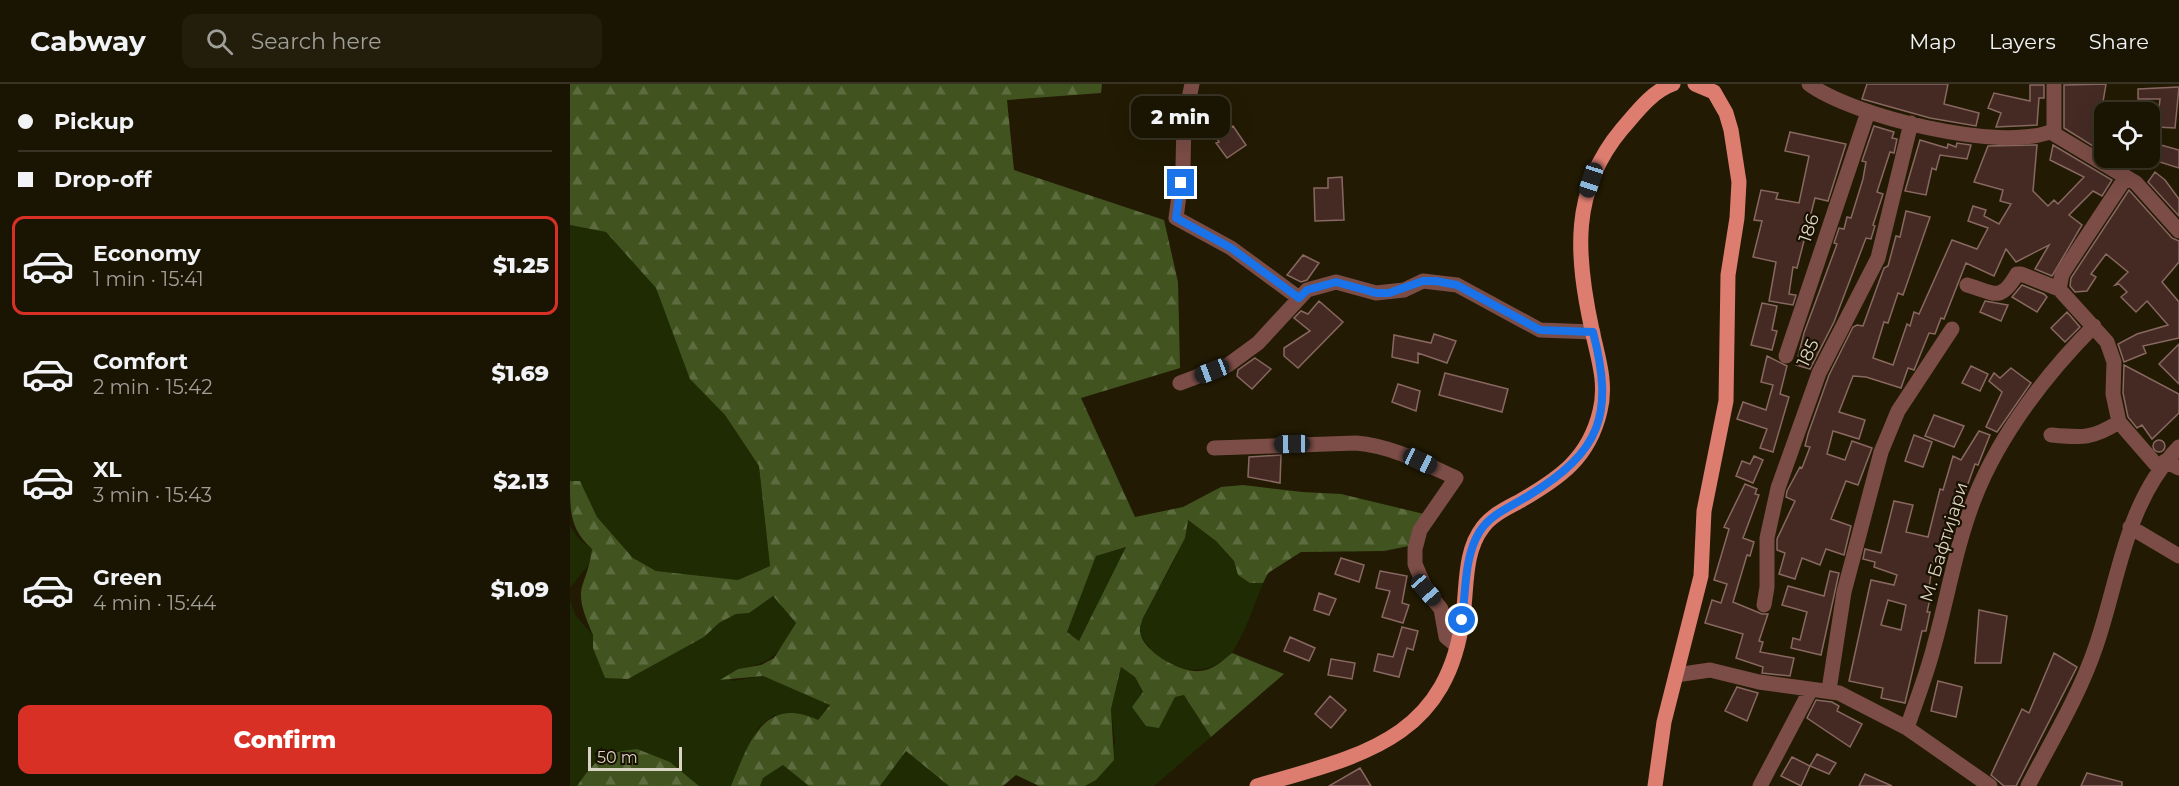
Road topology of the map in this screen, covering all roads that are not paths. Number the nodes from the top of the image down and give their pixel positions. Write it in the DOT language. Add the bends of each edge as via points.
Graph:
graph roads {
  1 [pos="1192,84"];
  2 [pos="1673,84"];
  3 [pos="1695,84"];
  4 [pos="1809,84"];
  5 [pos="2054,84"];
  6 [pos="1868,112"];
  7 [pos="1911,123"];
  8 [pos="2052,131"];
  9 [pos="2126,177"];
  10 [pos="2179,231"];
  11 [pos="1967,285"];
  12 [pos="2059,289"];
  13 [pos="1299,298"];
  14 [pos="2094,326"];
  15 [pos="1952,329"];
  16 [pos="1593,332"];
  17 [pos="1786,356"];
  18 [pos="1180,383"];
  19 [pos="2119,422"];
  20 [pos="2051,435"];
  21 [pos="2179,447"];
  22 [pos="1214,448"];
  23 [pos="2168,466"];
  24 [pos="2130,527"];
  25 [pos="2179,556"];
  26 [pos="1764,605"];
  27 [pos="1457,646"];
  28 [pos="1676,675"];
  29 [pos="1829,690"];
  30 [pos="1810,691"];
  31 [pos="1907,728"];
  32 [pos="1257,786"];
  33 [pos="1655,786"];
  34 [pos="1760,786"];
  35 [pos="1990,786"];
  36 [pos="2028,786"];
  1 -- 13 [label="street" via="1186,105 1176,218 1231,248"];
  2 -- 16 [label="main road" via="1658,92 1629,121 1601,158 1591,180 1580,222 1583,277"];
  3 -- 28 [label="main road" via="1714,92 1726,113 1739,182 1727,302 1726,401 1704,511 1701,576"];
  4 -- 6 [label="street" via="1823,94"];
  5 -- 8 [label="street"];
  6 -- 7 [label="street"];
  6 -- 17 [label="street, 186"];
  7 -- 8 [label="street" via="1988,136 2035,136"];
  7 -- 26 [label="street, 185" via="1878,258 1819,373 1781,479 1767,538"];
  8 -- 9 [label="street"];
  9 -- 10 [label="street" via="2144,190"];
  9 -- 12 [label="street" via="2062,274"];
  11 -- 12 [label="street" via="2001,293 2021,274"];
  12 -- 14 [label="street"];
  13 -- 16 [label="street" via="1307,290 1336,282 1389,293 1423,281 1436,281 1457,285 1540,330"];
  13 -- 18 [label="street" via="1258,343 1228,365"];
  14 -- 19 [label="street" via="2107,342 2114,362 2113,394"];
  14 -- 31 [label="street, М. Бафтијари" via="2040,387 1975,496"];
  15 -- 29 [label="street" via="1898,411 1881,452 1844,592"];
  16 -- 27 [label="main road" via="1604,393 1595,430 1575,464 1495,515 1479,532 1470,556"];
  19 -- 20 [label="street" via="2098,435 2083,438"];
  19 -- 23 [label="street"];
  21 -- 23 [label="street"];
  22 -- 27 [label="street" via="1356,442 1402,453 1456,478 1420,530 1415,564 1426,590 1441,609 1446,638"];
  23 -- 24 [label="street" via="2142,497"];
  24 -- 25 [label="street"];
  24 -- 36 [label="street" via="2080,688"];
  27 -- 32 [label="main road" via="1432,701 1398,734 1342,760"];
  28 -- 30 [label="street" via="1710,670"];
  28 -- 33 [label="main road" via="1664,722"];
  29 -- 30 [label="street"];
  29 -- 31 [label="street"];
  30 -- 34 [label="street"];
  31 -- 35 [label="street"];
}
